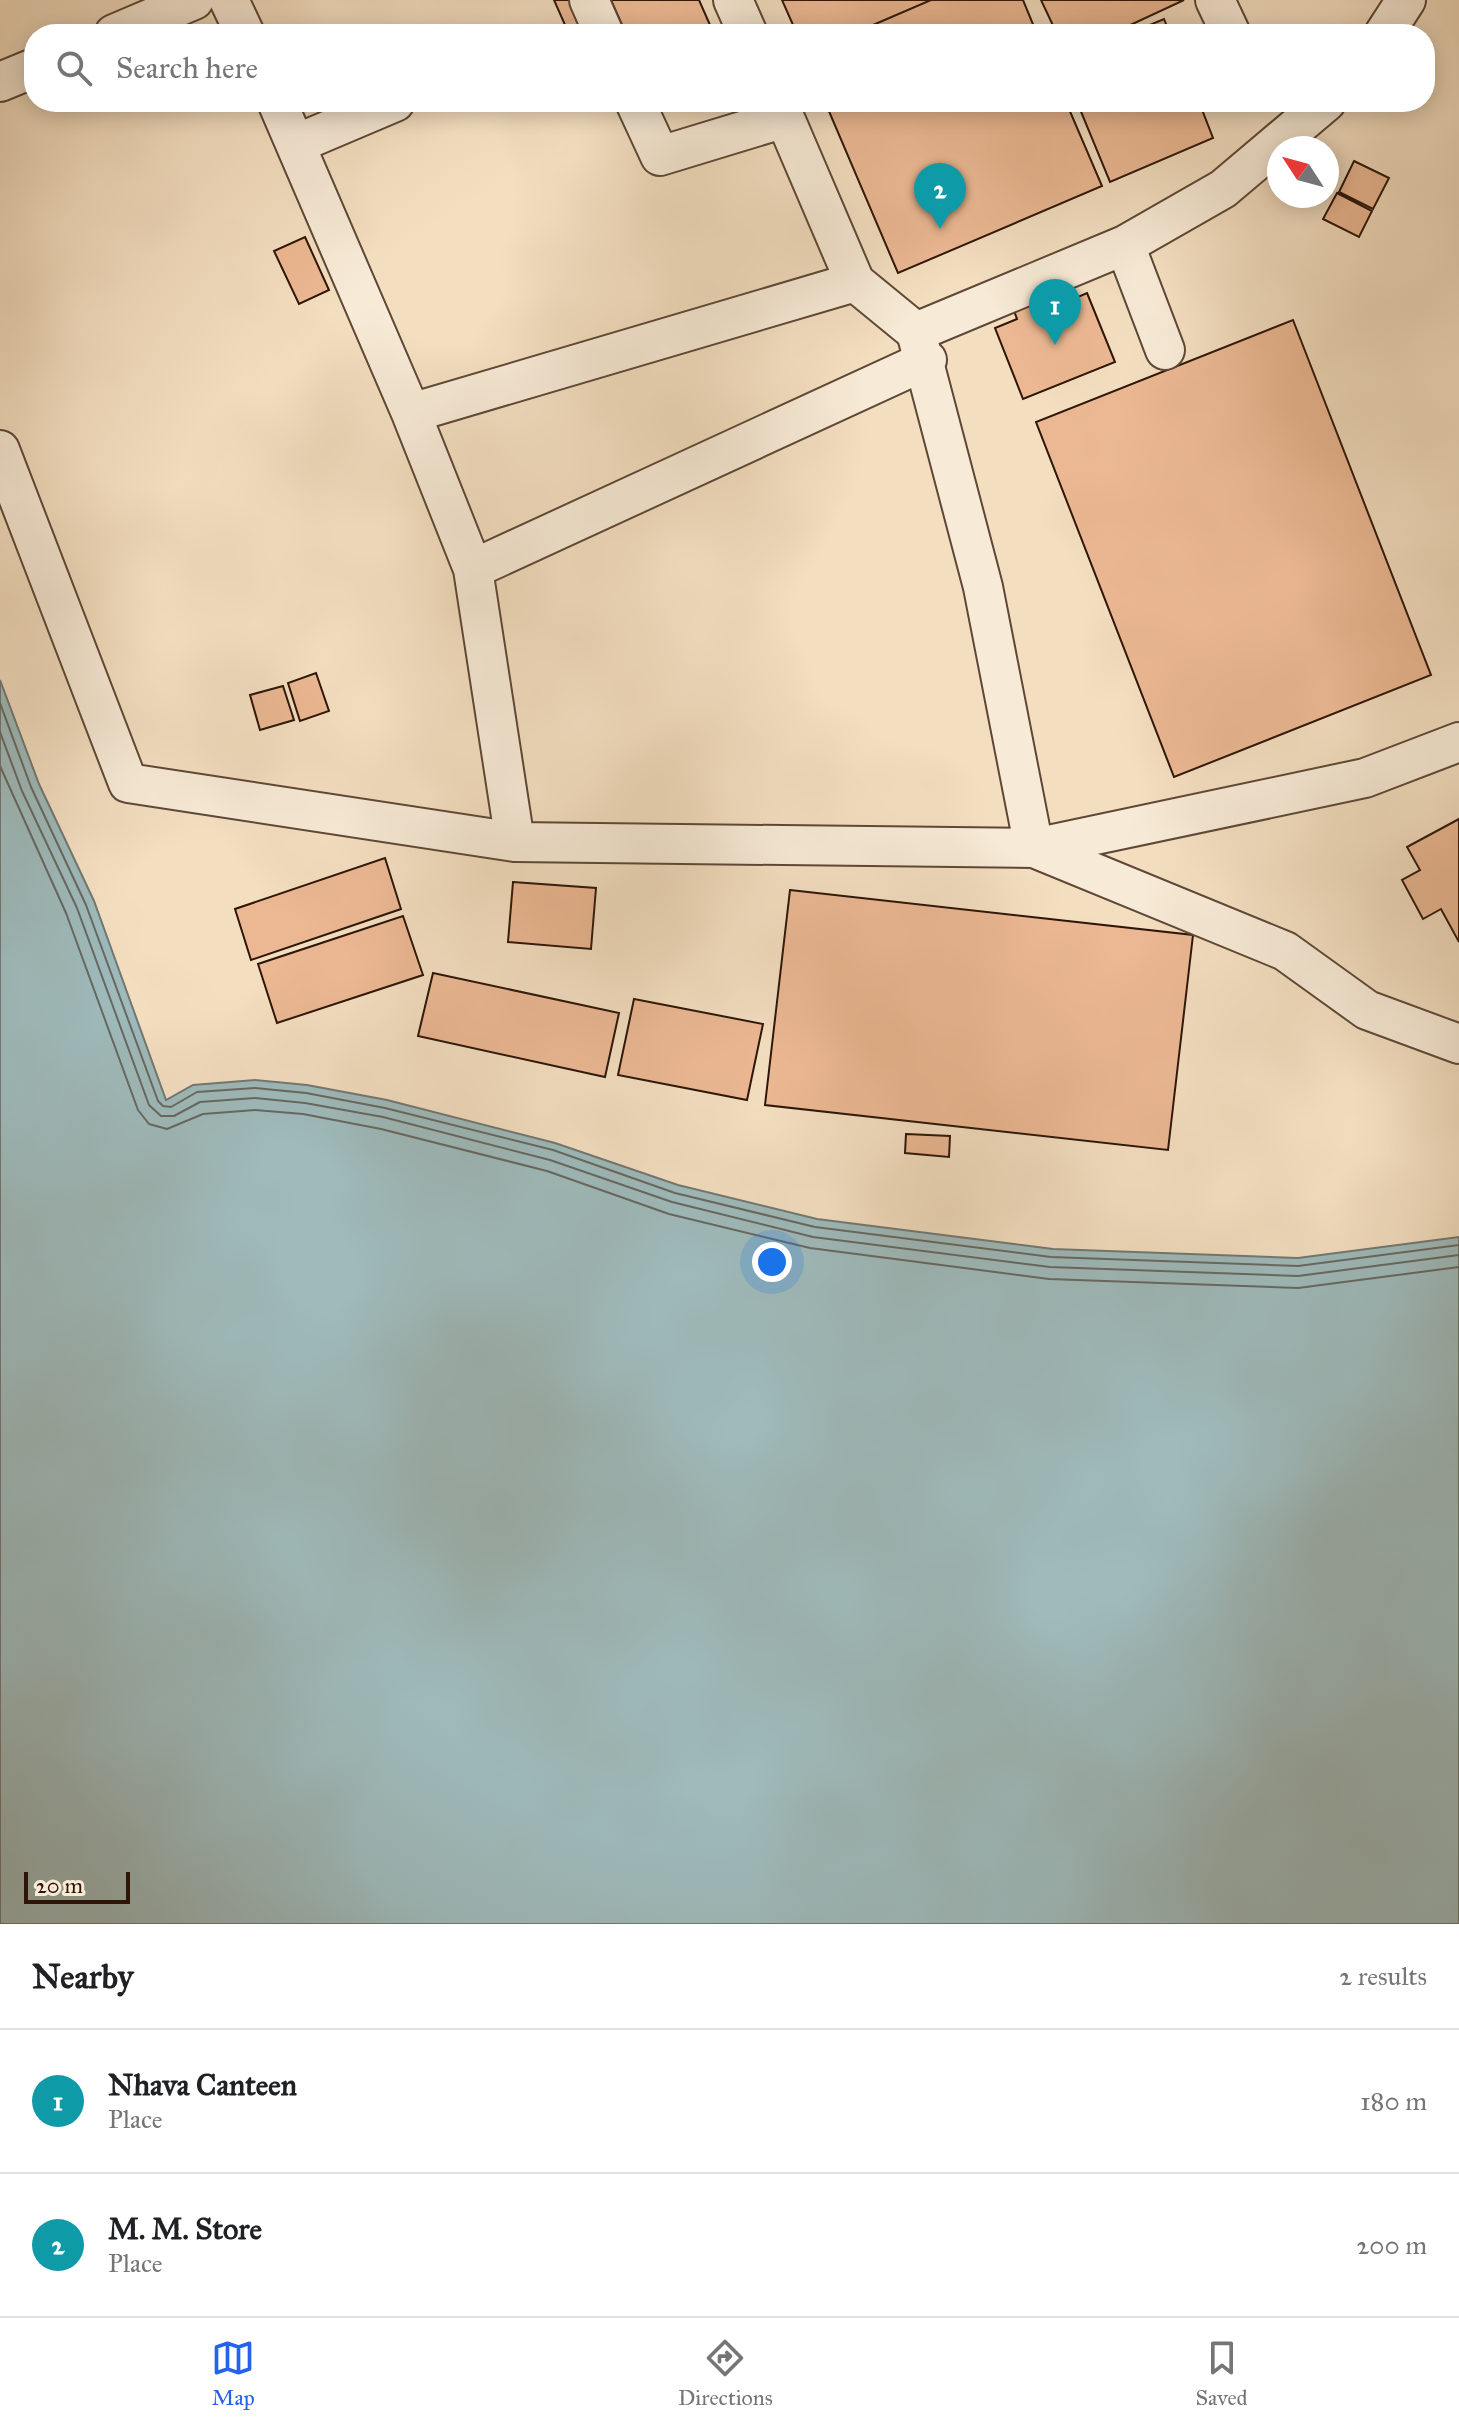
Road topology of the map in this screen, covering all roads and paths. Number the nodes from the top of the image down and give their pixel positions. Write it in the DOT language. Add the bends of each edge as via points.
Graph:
graph roads {
  1 [pos="194,0"];
  2 [pos="229,0"];
  3 [pos="589,0"];
  4 [pos="733,0"];
  5 [pos="1215,0"];
  6 [pos="1406,0"];
  7 [pos="138,24"];
  8 [pos="240,24"];
  9 [pos="600,24"];
  10 [pos="744,24"];
  11 [pos="1226,24"];
  12 [pos="1390,24"];
  13 [pos="24,72"];
  14 [pos="0,82"];
  15 [pos="282,112"];
  16 [pos="371,112"];
  17 [pos="640,112"];
  18 [pos="776,112"];
  19 [pos="782,112"];
  20 [pos="1314,112"];
  21 [pos="296,144"];
  22 [pos="1125,245"];
  23 [pos="855,282"];
  24 [pos="922,346"];
  25 [pos="1165,350"];
  26 [pos="411,413"];
  27 [pos="0,450"];
  28 [pos="473,569"];
  29 [pos="1459,742"];
  30 [pos="515,842"];
  31 [pos="1034,848"];
  32 [pos="1459,1044"];
  1 -- 7 [label="street"];
  2 -- 8 [label="street"];
  3 -- 9 [label="street"];
  4 -- 10 [label="street"];
  5 -- 11 [label="street"];
  6 -- 12 [label="street"];
  13 -- 14 [label="street"];
  15 -- 21 [label="street"];
  16 -- 21 [label="street"];
  17 -- 18 [label="street" via="660,156"];
  19 -- 23 [label="street"];
  20 -- 22 [label="street" via="1223,189"];
  21 -- 26 [label="street"];
  22 -- 24 [label="street"];
  22 -- 25 [label="street"];
  23 -- 24 [label="street"];
  23 -- 26 [label="street"];
  24 -- 28 [label="street"];
  24 -- 31 [label="street" via="983,587"];
  26 -- 28 [label="street"];
  27 -- 30 [label="street" via="128,783"];
  28 -- 30 [label="street"];
  29 -- 31 [label="street" via="1365,778"];
  30 -- 31 [label="street"];
  31 -- 32 [label="street" via="1285,951 1367,1010"];
}
